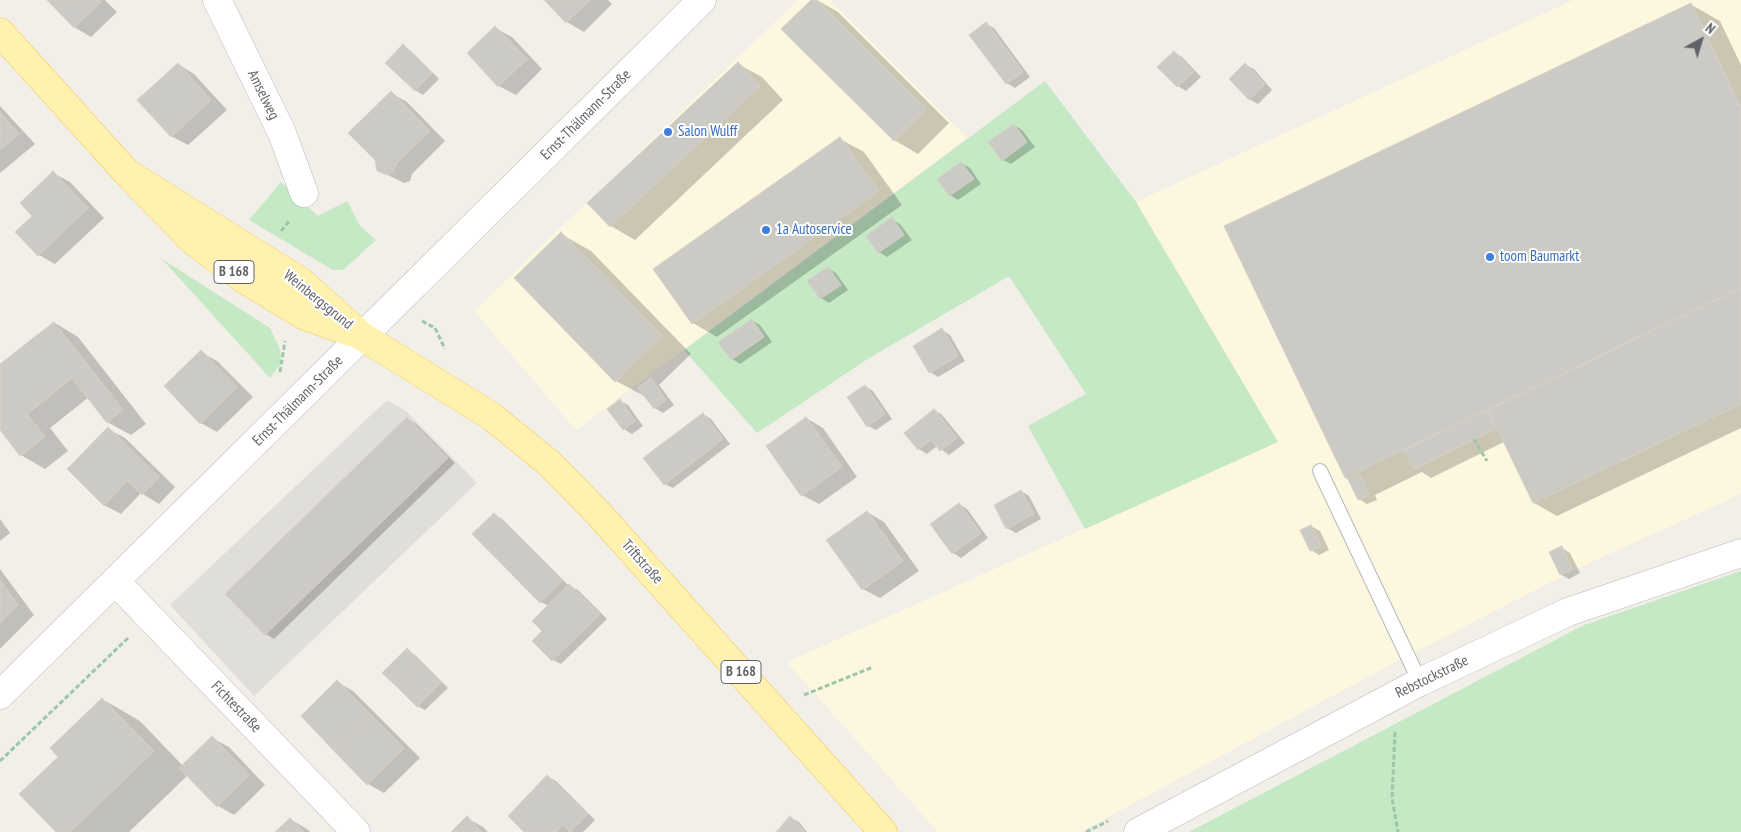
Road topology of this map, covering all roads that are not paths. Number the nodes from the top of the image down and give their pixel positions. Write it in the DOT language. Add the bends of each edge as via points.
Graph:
graph roads {
  1 [pos="216,0"];
  2 [pos="702,0"];
  3 [pos="0,32"];
  4 [pos="304,193"];
  5 [pos="363,337"];
  6 [pos="1320,471"];
  7 [pos="1741,553"];
  8 [pos="115,581"];
  9 [pos="1420,682"];
  10 [pos="0,695"];
  11 [pos="356,832"];
  12 [pos="883,832"];
  13 [pos="1138,832"];
  1 -- 4 [label="street, Amselweg" via="282,133"];
  2 -- 5 [label="street, Ernst-Thälmann-Straße"];
  3 -- 5 [label="main road, Weinbergsgrund / B 168" via="192,240 242,278 305,316"];
  5 -- 8 [label="street, Ernst-Thälmann-Straße"];
  5 -- 12 [label="main road, Triftstraße / B 168" via="491,416 550,464 598,513"];
  6 -- 9 [label="lane"];
  7 -- 9 [label="street, Rebstockstraße" via="1568,612"];
  8 -- 10 [label="street, Ernst-Thälmann-Straße"];
  8 -- 11 [label="street, Fichtestraße"];
  9 -- 13 [label="street, Rebstockstraße"];
}
